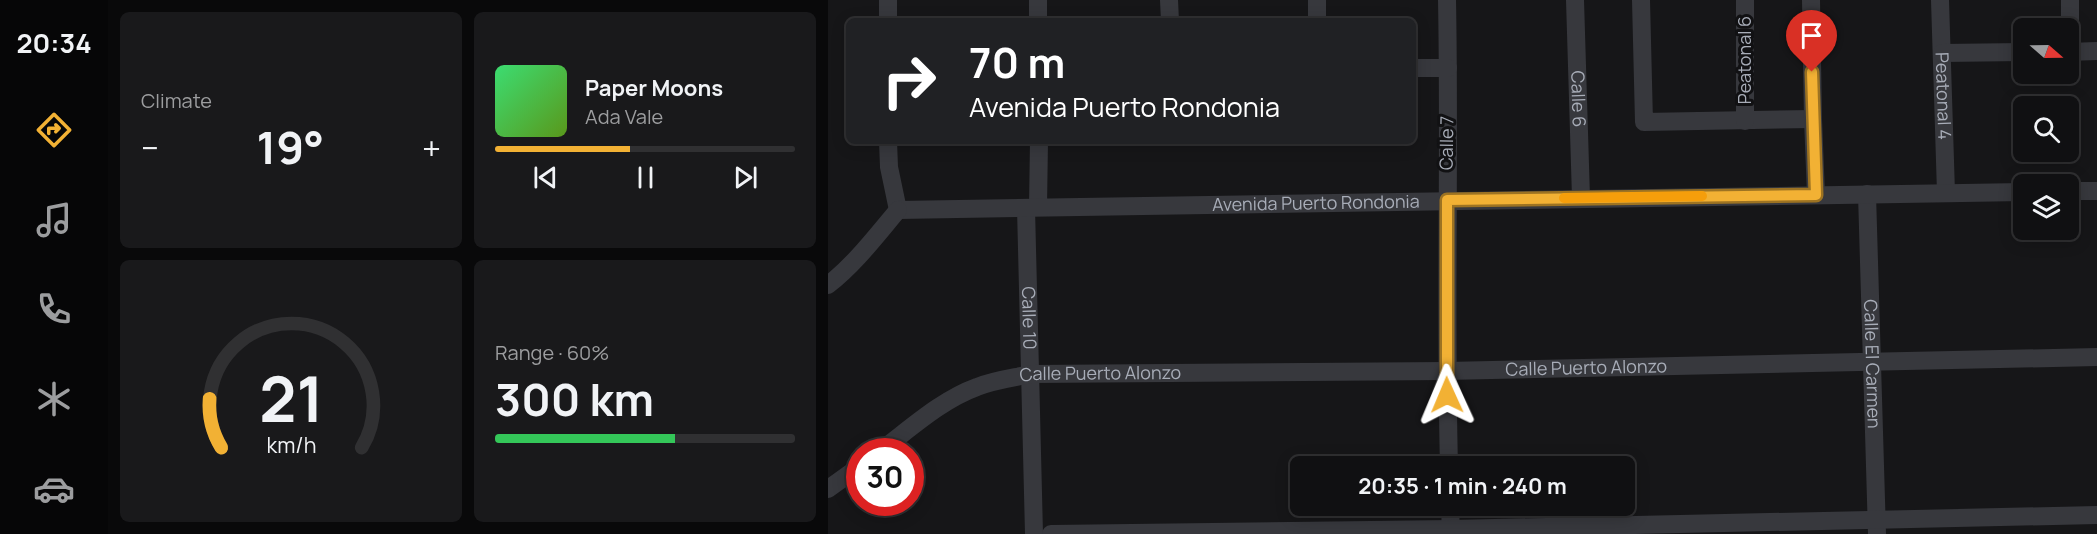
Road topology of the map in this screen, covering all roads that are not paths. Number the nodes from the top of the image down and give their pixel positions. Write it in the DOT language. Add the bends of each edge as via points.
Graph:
graph roads {
  1 [pos="888,0"];
  2 [pos="1038,0"];
  3 [pos="1169,0"];
  4 [pos="1317,0"];
  5 [pos="1447,0"];
  6 [pos="1575,0"];
  7 [pos="1641,0"];
  8 [pos="1745,0"];
  9 [pos="1811,0"];
  10 [pos="1940,0"];
  11 [pos="2070,0"];
  12 [pos="888,18"];
  13 [pos="1038,18"];
  14 [pos="1170,18"];
  15 [pos="1317,18"];
  16 [pos="2070,18"];
  17 [pos="2097,51"];
  18 [pos="2013,52"];
  19 [pos="2079,52"];
  20 [pos="1942,53"];
  21 [pos="1416,68"];
  22 [pos="1448,68"];
  23 [pos="1813,119"];
  24 [pos="1745,121"];
  25 [pos="888,144"];
  26 [pos="1039,144"];
  27 [pos="2079,191"];
  28 [pos="2097,191"];
  29 [pos="2013,192"];
  30 [pos="1946,193"];
  31 [pos="1867,194"];
  32 [pos="1816,195"];
  33 [pos="1581,198"];
  34 [pos="1447,200"];
  35 [pos="1032,207"];
  36 [pos="898,210"];
  37 [pos="828,285"];
  38 [pos="2097,357"];
  39 [pos="1873,362"];
  40 [pos="1446,371"];
  41 [pos="1031,374"];
  42 [pos="898,438"];
  43 [pos="1449,456"];
  44 [pos="846,476"];
  45 [pos="828,489"];
  46 [pos="2097,515"];
  47 [pos="1450,516"];
  48 [pos="2033,525"];
  49 [pos="1877,526"];
  50 [pos="1451,531"];
  51 [pos="1034,534"];
  52 [pos="1051,534"];
  1 -- 12 [label="street"];
  2 -- 13 [label="street"];
  3 -- 14 [label="street"];
  4 -- 15 [label="street"];
  5 -- 22 [label="street, Calle 7"];
  6 -- 33 [label="street, Calle 6"];
  7 -- 24 [label="street" via="1644,122"];
  8 -- 24 [label="street, Peatonal 6"];
  9 -- 23 [label="street"];
  10 -- 20 [label="street, Peatonal 4"];
  11 -- 16 [label="street"];
  17 -- 19 [label="street"];
  18 -- 20 [label="street"];
  20 -- 30 [label="street, Peatonal 4"];
  21 -- 22 [label="street"];
  22 -- 34 [label="street, Calle 7"];
  23 -- 24 [label="street"];
  23 -- 32 [label="street"];
  25 -- 36 [label="street"];
  26 -- 35 [label="street, Calle 10"];
  27 -- 28 [label="street"];
  29 -- 30 [label="street, Avenida Puerto Rondonia"];
  30 -- 31 [label="street, Avenida Puerto Rondonia"];
  31 -- 32 [label="street, Avenida Puerto Rondonia"];
  31 -- 39 [label="street, Calle El Carmen"];
  32 -- 33 [label="street, Avenida Puerto Rondonia"];
  33 -- 34 [label="street, Avenida Puerto Rondonia"];
  34 -- 35 [label="street, Avenida Puerto Rondonia"];
  34 -- 40 [label="street, Calle 7"];
  35 -- 36 [label="street, Avenida Puerto Rondonia"];
  35 -- 41 [label="street, Calle 10"];
  36 -- 37 [label="street"];
  38 -- 39 [label="street, Calle Puerto Alonzo"];
  39 -- 40 [label="street, Calle Puerto Alonzo"];
  39 -- 49 [label="street, Calle El Carmen"];
  40 -- 41 [label="street, Calle Puerto Alonzo"];
  40 -- 43 [label="street, Calle 7"];
  41 -- 42 [label="street, Calle Puerto Alonzo" via="975,388 946,403"];
  41 -- 51 [label="street, Calle 10"];
  44 -- 45 [label="street"];
  46 -- 48 [label="street"];
  47 -- 50 [label="street"];
  48 -- 49 [label="street"];
  49 -- 50 [label="street"];
  50 -- 52 [label="street"];
}
